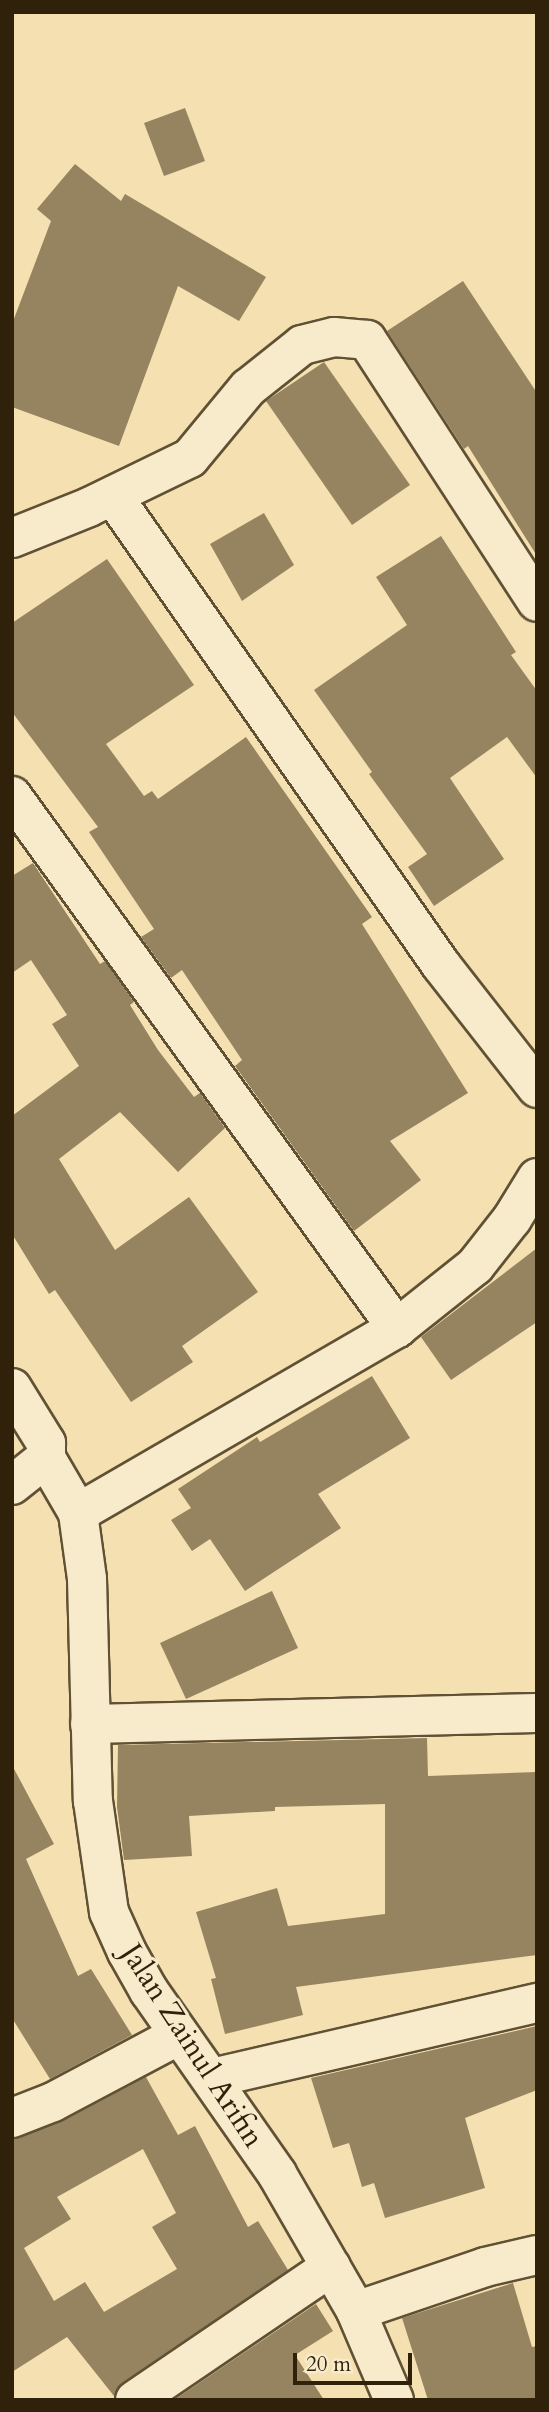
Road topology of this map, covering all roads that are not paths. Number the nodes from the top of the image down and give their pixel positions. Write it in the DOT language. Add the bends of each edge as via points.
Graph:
graph roads {
  1 [pos="113,496"];
  2 [pos="12,538"];
  3 [pos="537,603"];
  4 [pos="12,796"];
  5 [pos="537,1088"];
  6 [pos="537,1178"];
  7 [pos="397,1328"];
  8 [pos="12,1388"];
  9 [pos="46,1458"];
  10 [pos="12,1485"];
  11 [pos="78,1513"];
  12 [pos="537,1713"];
  13 [pos="90,1724"];
  14 [pos="537,2003"];
  15 [pos="179,2035"];
  16 [pos="212,2078"];
  17 [pos="12,2118"];
  18 [pos="537,2255"];
  19 [pos="331,2267"];
  20 [pos="356,2311"];
  21 [pos="135,2400"];
  22 [pos="394,2400"];
  1 -- 2 [label="street"];
  1 -- 3 [label="street" via="190,458 248,388 302,345 334,337 367,340"];
  1 -- 5 [label="street" via="441,965"];
  4 -- 7 [label="street"];
  6 -- 7 [label="street" via="475,1266"];
  7 -- 11 [label="street"];
  8 -- 9 [label="street, Jalan Zainul Arifin" via="46,1443"];
  9 -- 10 [label="street"];
  9 -- 11 [label="street, Jalan Zainul Arifin"];
  11 -- 13 [label="street, Jalan Zainul Arifin" via="87,1579"];
  12 -- 13 [label="street"];
  13 -- 15 [label="street, Jalan Zainul Arifin" via="93,1801 109,1912 127,1952"];
  14 -- 16 [label="street"];
  15 -- 16 [label="street, Jalan Zainul Arifin"];
  15 -- 17 [label="street" via="53,2102"];
  16 -- 19 [label="street, Jalan Zainul Arifin" via="277,2174"];
  18 -- 20 [label="street" via="485,2267"];
  19 -- 20 [label="street, Jalan Zainul Arifin"];
  19 -- 21 [label="street"];
  20 -- 22 [label="street, Jalan Zainul Arifin"];
}
